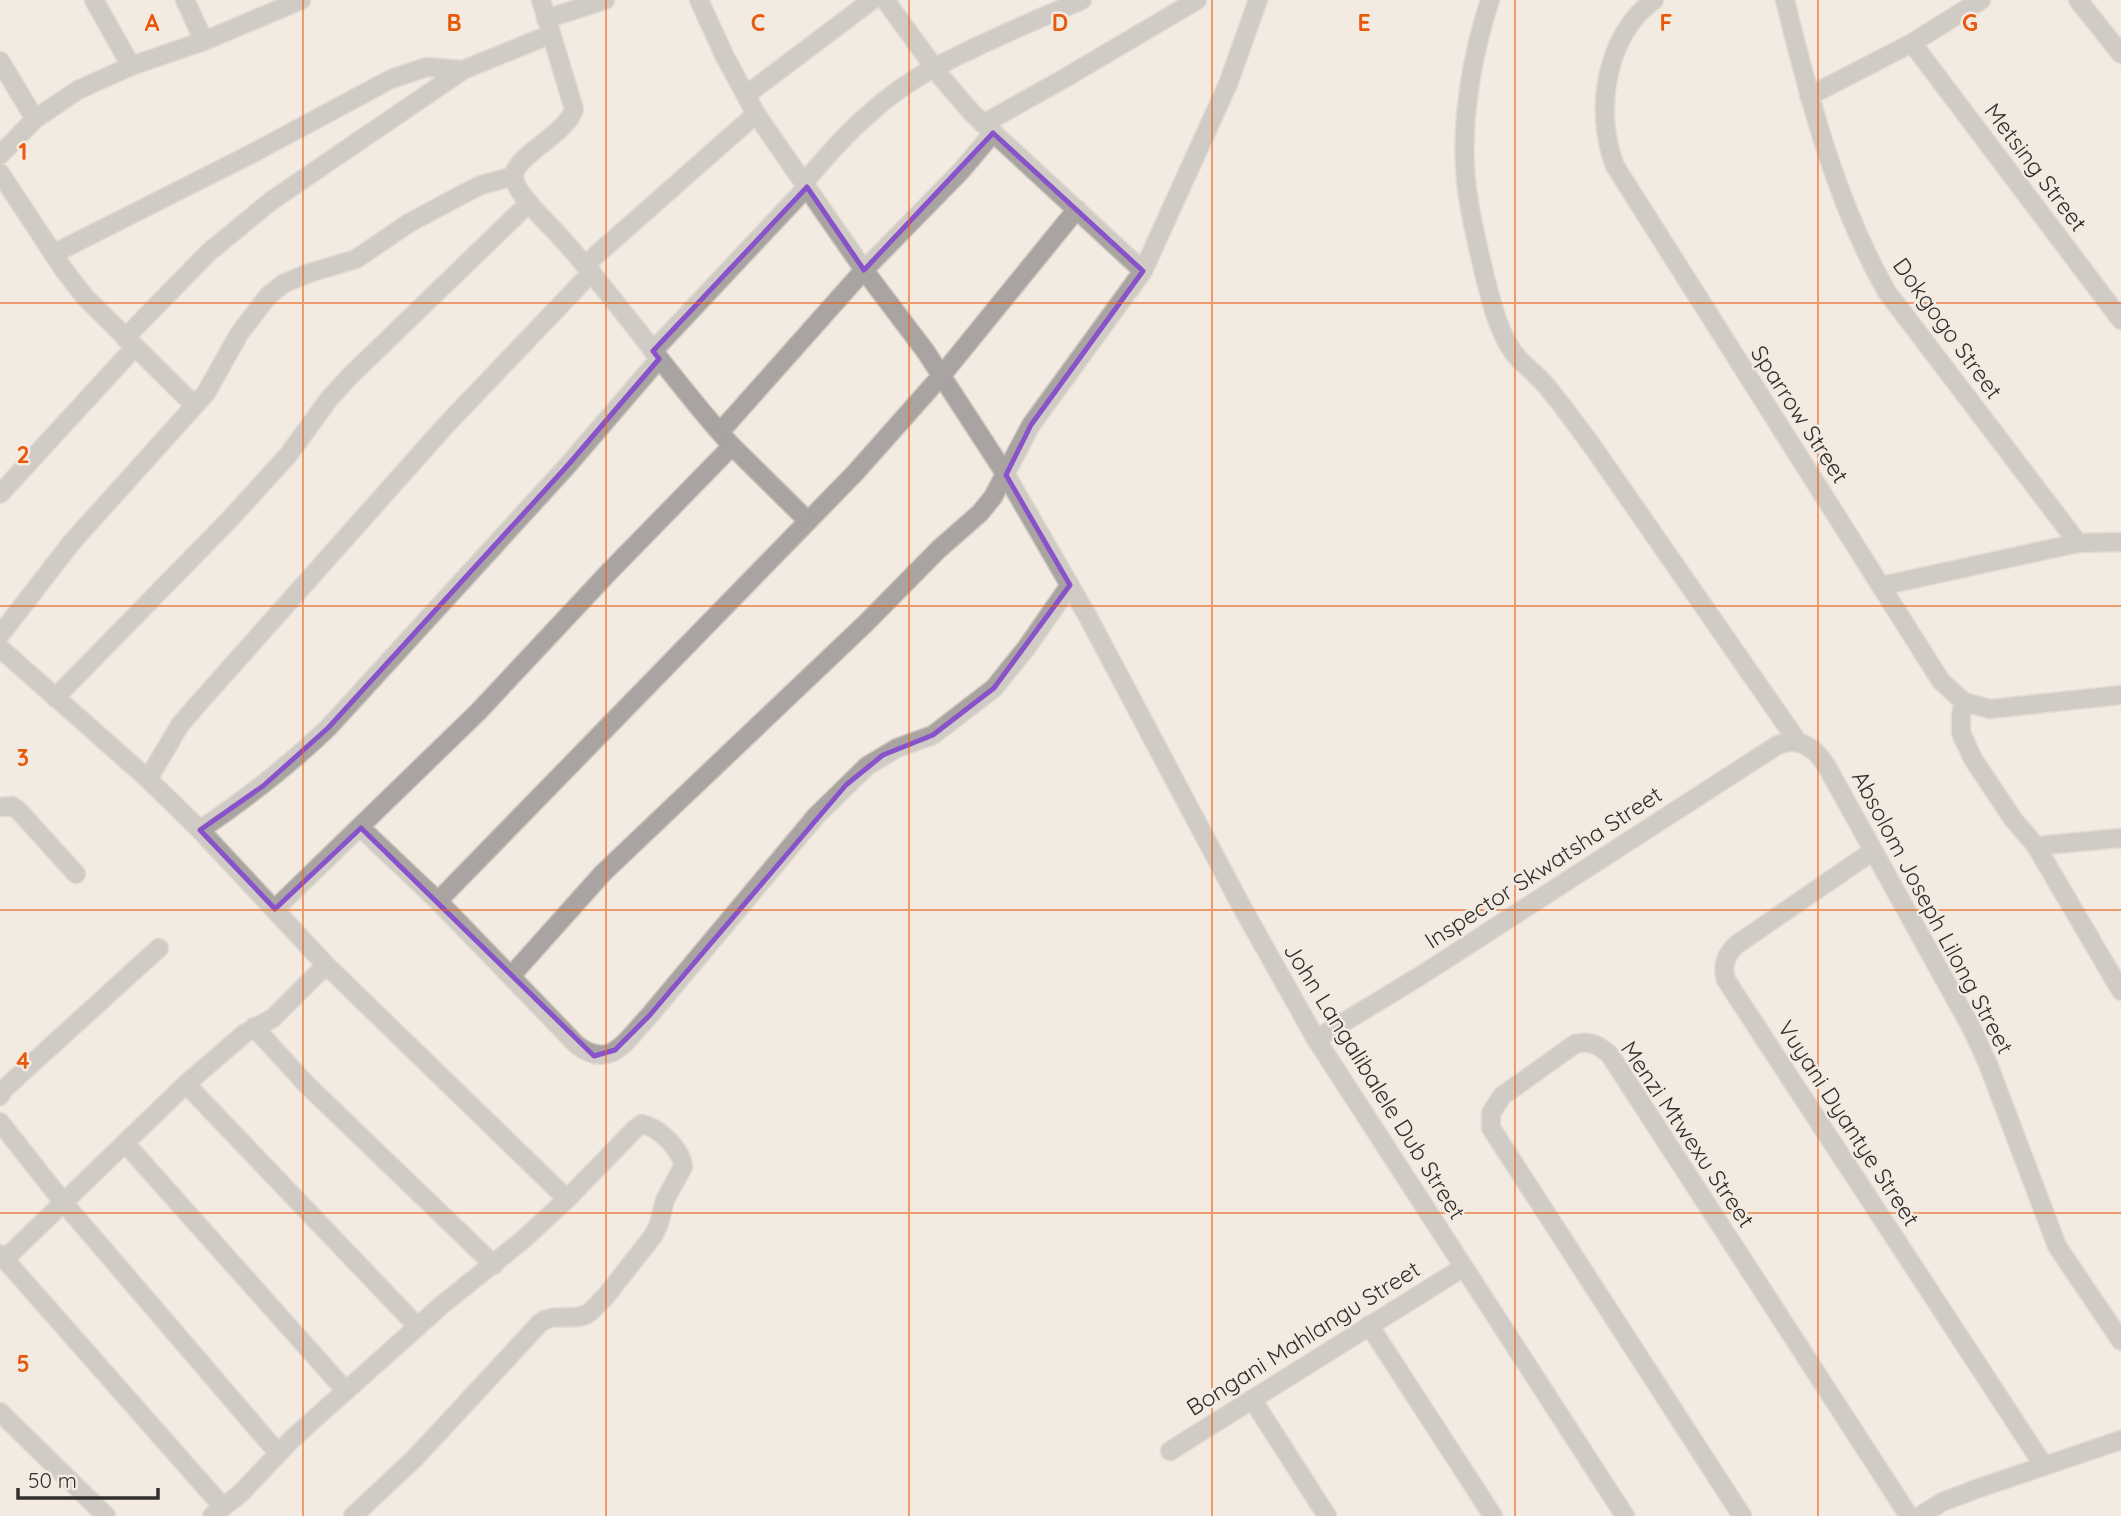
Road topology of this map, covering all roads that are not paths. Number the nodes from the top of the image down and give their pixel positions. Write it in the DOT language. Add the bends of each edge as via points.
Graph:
graph roads {
  1 [pos="94,0"];
  2 [pos="186,0"];
  3 [pos="301,0"];
  4 [pos="541,0"];
  5 [pos="604,0"];
  6 [pos="699,0"];
  7 [pos="872,0"];
  8 [pos="885,0"];
  9 [pos="1082,0"];
  10 [pos="1196,0"];
  11 [pos="1258,0"];
  12 [pos="1490,0"];
  13 [pos="1654,0"];
  14 [pos="1785,0"];
  15 [pos="1980,0"];
  16 [pos="2078,0"];
  17 [pos="266,6"];
  18 [pos="548,27"];
  19 [pos="204,41"];
  20 [pos="1912,43"];
  21 [pos="2121,54"];
  22 [pos="0,61"];
  23 [pos="131,66"];
  24 [pos="934,67"];
  25 [pos="463,70"];
  26 [pos="746,95"];
  27 [pos="1809,96"];
  28 [pos="756,114"];
  29 [pos="34,119"];
  30 [pos="988,128"];
  31 [pos="0,155"];
  32 [pos="0,173"];
  33 [pos="514,176"];
  34 [pos="806,185"];
  35 [pos="529,203"];
  36 [pos="1077,209"];
  37 [pos="53,254"];
  38 [pos="589,268"];
  39 [pos="864,270"];
  40 [pos="1143,271"];
  41 [pos="2121,320"];
  42 [pos="130,342"];
  43 [pos="656,355"];
  44 [pos="943,375"];
  45 [pos="194,405"];
  46 [pos="726,439"];
  47 [pos="1006,475"];
  48 [pos="0,494"];
  49 [pos="808,521"];
  50 [pos="2121,542"];
  51 [pos="2078,543"];
  52 [pos="1070,585"];
  53 [pos="1881,586"];
  54 [pos="0,635"];
  55 [pos="0,648"];
  56 [pos="2121,695"];
  57 [pos="55,698"];
  58 [pos="1964,702"];
  59 [pos="1798,742"];
  60 [pos="148,779"];
  61 [pos="0,807"];
  62 [pos="361,828"];
  63 [pos="200,830"];
  64 [pos="2121,838"];
  65 [pos="2036,846"];
  66 [pos="1873,851"];
  67 [pos="76,874"];
  68 [pos="438,901"];
  69 [pos="275,909"];
  70 [pos="159,948"];
  71 [pos="326,965"];
  72 [pos="511,976"];
  73 [pos="2121,991"];
  74 [pos="254,1027"];
  75 [pos="1316,1039"];
  76 [pos="186,1084"];
  77 [pos="0,1096"];
  78 [pos="0,1122"];
  79 [pos="125,1143"];
  80 [pos="568,1199"];
  81 [pos="63,1202"];
  82 [pos="3,1256"];
  83 [pos="494,1265"];
  84 [pos="1462,1268"];
  85 [pos="1369,1325"];
  86 [pos="418,1327"];
  87 [pos="2121,1341"];
  88 [pos="346,1391"];
  89 [pos="1252,1399"];
  90 [pos="2,1417"];
  91 [pos="2121,1440"];
  92 [pos="1170,1451"];
  93 [pos="278,1453"];
  94 [pos="2044,1466"];
  95 [pos="217,1512"];
  96 [pos="1324,1515"];
  97 [pos="106,1516"];
  98 [pos="353,1516"];
  99 [pos="1493,1516"];
  100 [pos="1625,1516"];
  101 [pos="1742,1516"];
  102 [pos="1909,1516"];
  103 [pos="1920,1516"];
  1 -- 23 [label="street"];
  2 -- 19 [label="street"];
  3 -- 17 [label="street"];
  4 -- 18 [label="street"];
  5 -- 18 [label="street"];
  6 -- 26 [label="street, John Langalibalele Dub Street"];
  7 -- 26 [label="street"];
  8 -- 24 [label="street"];
  9 -- 24 [label="street"];
  10 -- 30 [label="street"];
  11 -- 40 [label="street" via="1228,83"];
  12 -- 59 [label="street, Absolom Joseph Lilong Street" via="1464,132 1465,167 1473,227 1502,333 1595,450"];
  13 -- 53 [label="street, Sparrow Street" via="1620,40 1611,67 1604,125 1609,151 1630,193"];
  14 -- 27 [label="street, Dokgogo Street"];
  15 -- 20 [label="street"];
  16 -- 21 [label="street"];
  17 -- 19 [label="street"];
  18 -- 25 [label="street"];
  18 -- 33 [label="street" via="574,109 566,124 522,162"];
  19 -- 23 [label="street"];
  20 -- 27 [label="street"];
  20 -- 41 [label="street, Metsing Street"];
  22 -- 29 [label="street"];
  23 -- 29 [label="street" via="78,90"];
  24 -- 30 [label="street"];
  24 -- 34 [label="street" via="870,113 828,154"];
  25 -- 37 [label="street" via="427,67 391,79"];
  25 -- 42 [label="street" via="271,201 209,252"];
  26 -- 28 [label="street, John Langalibalele Dub Street"];
  27 -- 51 [label="street, Dokgogo Street" via="1853,222 1887,292"];
  28 -- 34 [label="street, John Langalibalele Dub Street"];
  28 -- 38 [label="street"];
  29 -- 31 [label="street"];
  30 -- 36 [label="street"];
  30 -- 39 [label="street" via="960,172"];
  32 -- 37 [label="street"];
  33 -- 35 [label="street"];
  33 -- 45 [label="street" via="465,193 356,259 283,284 256,309"];
  34 -- 39 [label="street, John Langalibalele Dub Street"];
  34 -- 43 [label="street"];
  35 -- 38 [label="street"];
  35 -- 57 [label="street" via="350,376 289,454 187,566"];
  36 -- 40 [label="street"];
  36 -- 44 [label="street"];
  37 -- 42 [label="street" via="85,297"];
  38 -- 43 [label="street"];
  38 -- 60 [label="street" via="198,704"];
  39 -- 44 [label="street, John Langalibalele Dub Street"];
  39 -- 46 [label="street"];
  40 -- 47 [label="street" via="1031,425"];
  42 -- 45 [label="street"];
  42 -- 48 [label="street"];
  43 -- 46 [label="street"];
  43 -- 63 [label="street" via="568,465 328,728 263,786"];
  44 -- 47 [label="street, John Langalibalele Dub Street"];
  44 -- 49 [label="street"];
  45 -- 54 [label="street" via="72,542"];
  46 -- 49 [label="street"];
  46 -- 62 [label="street" via="478,712"];
  47 -- 52 [label="street, John Langalibalele Dub Street"];
  47 -- 72 [label="street" via="980,513 603,873"];
  49 -- 68 [label="street"];
  50 -- 51 [label="street"];
  51 -- 53 [label="street"];
  52 -- 72 [label="street" via="995,688 933,735 897,748 867,766 823,808 649,1016 615,1050 601,1057 587,1053"];
  52 -- 75 [label="street, John Langalibalele Dub Street"];
  53 -- 58 [label="street, Sparrow Street" via="1941,681"];
  55 -- 57 [label="street"];
  56 -- 58 [label="street" via="1990,709"];
  57 -- 60 [label="street"];
  58 -- 65 [label="street" via="1961,733 1973,759 2012,819"];
  59 -- 66 [label="street, Absolom Joseph Lilong Street" via="1821,757"];
  59 -- 75 [label="street, Inspector Skwatsha Street" via="1776,746"];
  60 -- 63 [label="street"];
  61 -- 67 [label="street" via="19,811"];
  62 -- 68 [label="street"];
  62 -- 69 [label="street"];
  63 -- 69 [label="street"];
  64 -- 65 [label="street"];
  65 -- 73 [label="street"];
  66 -- 87 [label="street, Absolom Joseph Lilong Street" via="1982,1049 2057,1246"];
  66 -- 94 [label="street, Vuyani Dyantye Street" via="1736,946 1724,964 1726,980"];
  68 -- 72 [label="street"];
  69 -- 71 [label="street"];
  70 -- 77 [label="street"];
  71 -- 74 [label="street" via="273,1018"];
  71 -- 80 [label="street"];
  74 -- 76 [label="street"];
  74 -- 83 [label="street"];
  75 -- 84 [label="street, John Langalibalele Dub Street"];
  76 -- 79 [label="street"];
  76 -- 86 [label="street"];
  78 -- 81 [label="street"];
  79 -- 81 [label="street"];
  79 -- 88 [label="street"];
  80 -- 83 [label="street"];
  80 -- 98 [label="street" via="642,1124 668,1141 684,1162 653,1236 597,1307 582,1318 551,1317 540,1323 415,1458"];
  81 -- 82 [label="street"];
  81 -- 93 [label="street"];
  82 -- 95 [label="street"];
  83 -- 86 [label="street"];
  84 -- 85 [label="street, Bongani Mahlangu Street"];
  84 -- 100 [label="street, John Langalibalele Dub Street"];
  85 -- 89 [label="street, Bongani Mahlangu Street"];
  85 -- 99 [label="street"];
  86 -- 88 [label="street"];
  88 -- 93 [label="street"];
  89 -- 92 [label="street, Bongani Mahlangu Street"];
  89 -- 96 [label="street"];
  90 -- 97 [label="street"];
  91 -- 94 [label="street"];
  93 -- 95 [label="street"];
  94 -- 103 [label="street" via="1942,1502"];
  101 -- 102 [label="street, Menzi Mtwexu Street" via="1491,1128 1491,1113 1502,1096 1575,1044 1596,1044 1610,1055"];
}
